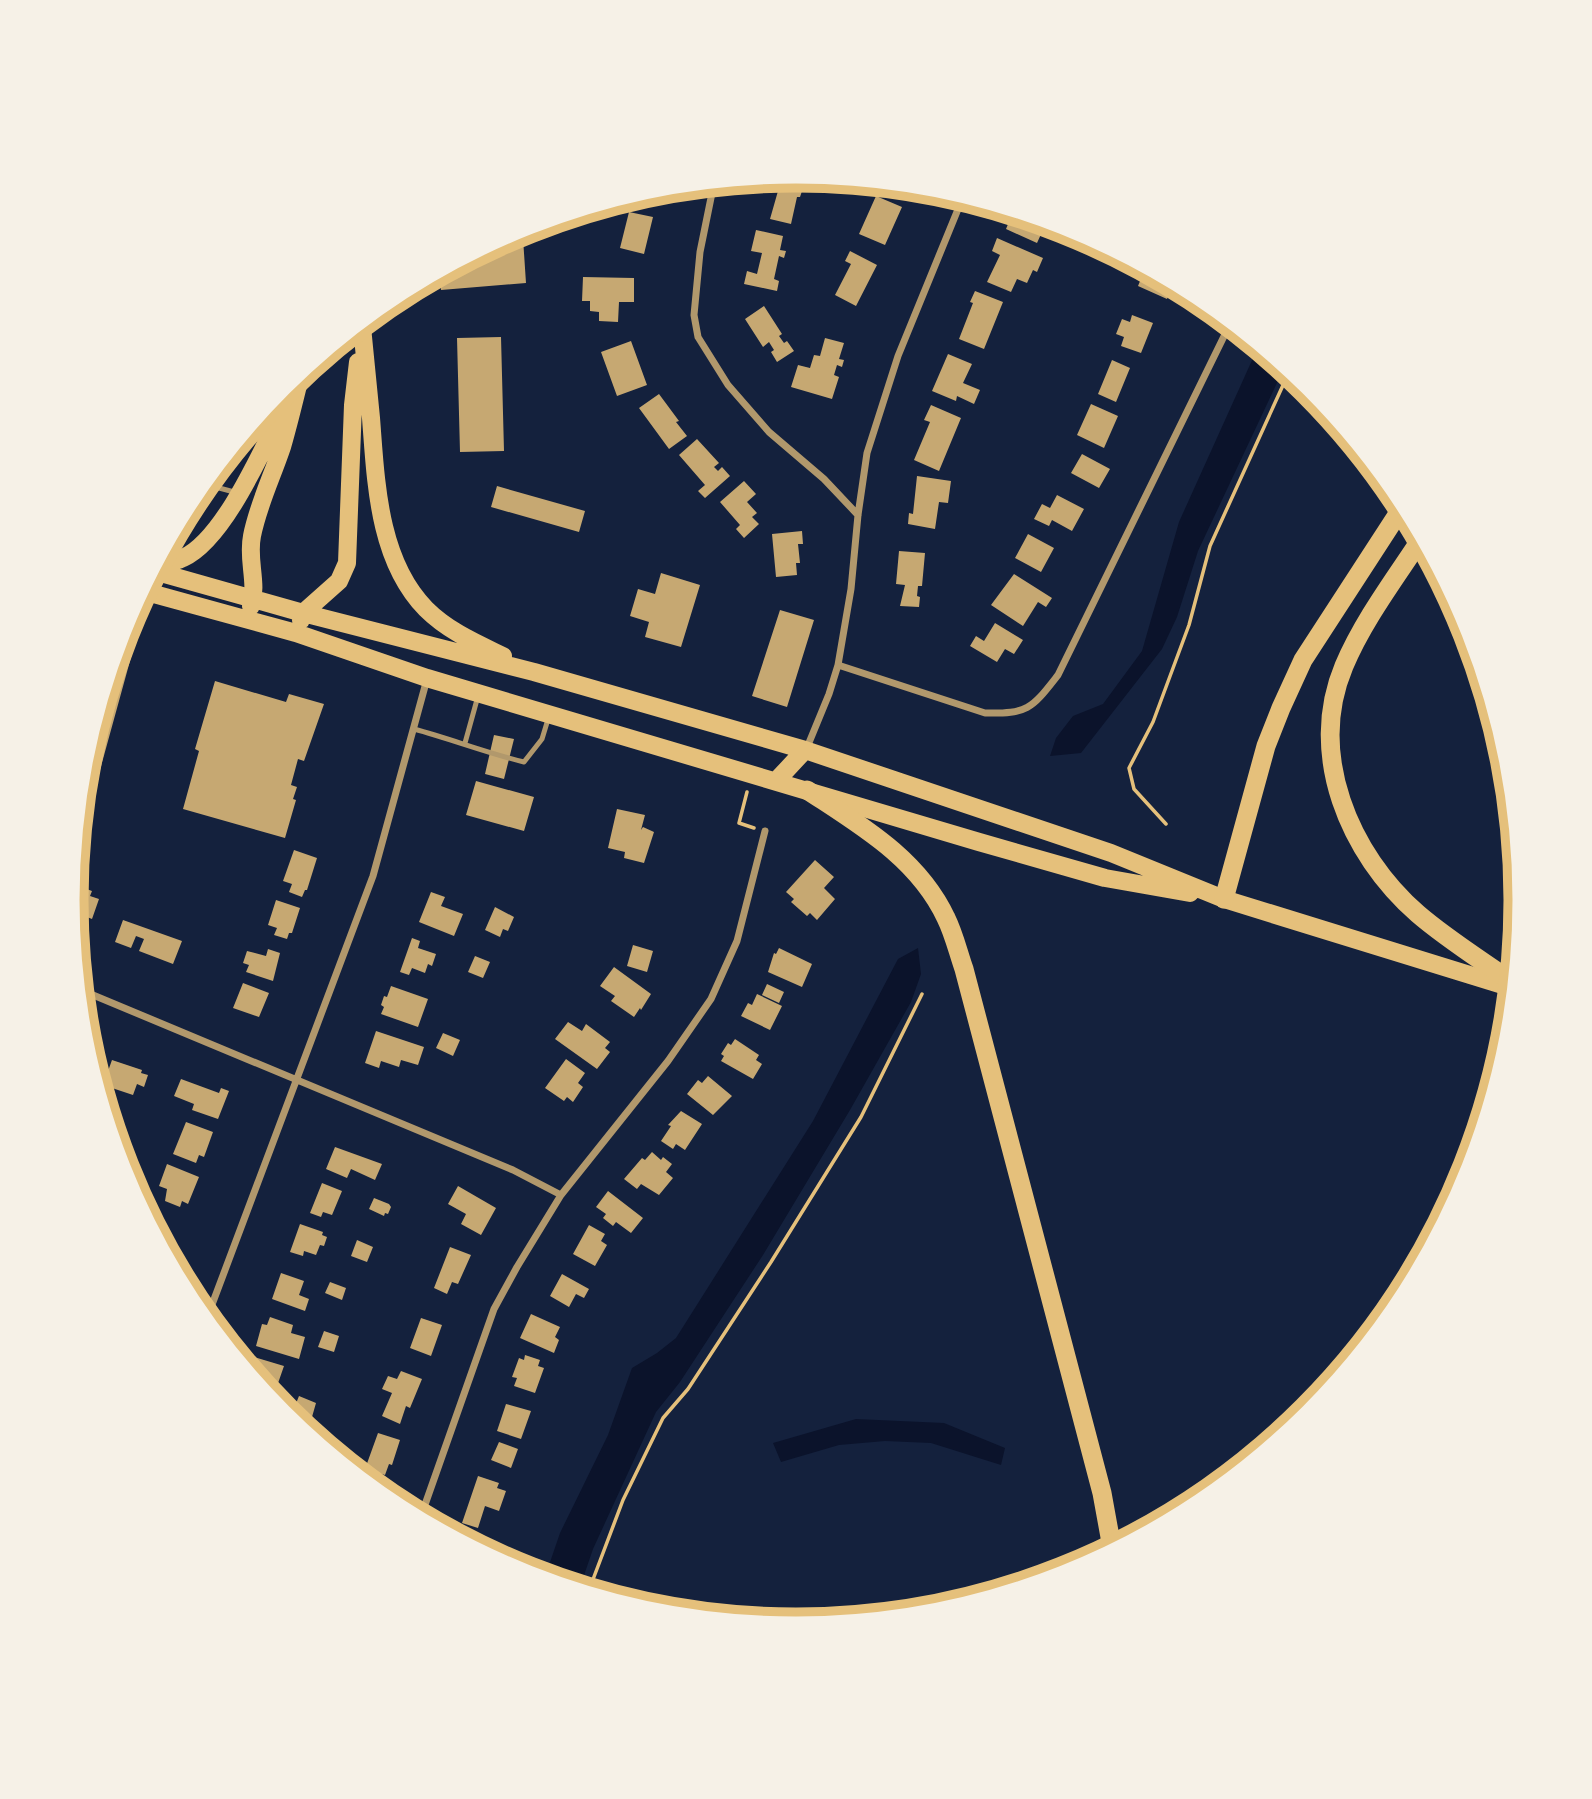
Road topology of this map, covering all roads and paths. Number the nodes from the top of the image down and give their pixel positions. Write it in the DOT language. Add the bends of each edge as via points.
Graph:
graph roads {
  1 [pos="712,193"];
  2 [pos="959,207"];
  3 [pos="1226,333"];
  4 [pos="363,335"];
  5 [pos="361,337"];
  6 [pos="1284,382"];
  7 [pos="296,393"];
  8 [pos="286,404"];
  9 [pos="216,487"];
  10 [pos="241,493"];
  11 [pos="858,515"];
  12 [pos="1396,517"];
  13 [pos="1415,548"];
  14 [pos="169,563"];
  15 [pos="163,573"];
  16 [pos="153,595"];
  17 [pos="254,598"];
  18 [pos="303,612"];
  19 [pos="247,620"];
  20 [pos="296,633"];
  21 [pos="838,665"];
  22 [pos="534,672"];
  23 [pos="427,678"];
  24 [pos="478,693"];
  25 [pos="549,713"];
  26 [pos="414,729"];
  27 [pos="465,743"];
  28 [pos="805,750"];
  29 [pos="752,773"];
  30 [pos="777,780"];
  31 [pos="807,790"];
  32 [pos="1166,824"];
  33 [pos="765,831"];
  34 [pos="1224,899"];
  35 [pos="1503,976"];
  36 [pos="1503,985"];
  37 [pos="922,993"];
  38 [pos="90,994"];
  39 [pos="297,1079"];
  40 [pos="561,1195"];
  41 [pos="212,1306"];
  42 [pos="425,1507"];
  43 [pos="1110,1538"];
  44 [pos="592,1581"];
  1 -- 11 [label="street" via="699,253 694,315 698,337 728,385 769,432"];
  2 -- 11 [label="street" via="898,356 867,453"];
  3 -- 21 [label="street" via="1058,676 1035,704 1007,713 985,713"];
  4 -- 22 [label="main road" via="379,503 407,584 425,608 452,630"];
  5 -- 18 [label="main road" via="346,563 339,581"];
  6 -- 32 [label="path" via="1210,546 1189,625 1153,722 1129,768 1134,789"];
  7 -- 17 [label="main road" via="282,448 256,515 249,558"];
  8 -- 10 [label="main road"];
  9 -- 10 [label="lane"];
  10 -- 14 [label="main road" via="200,546"];
  11 -- 21 [label="street"];
  12 -- 34 [label="highway" via="1303,660 1281,708 1266,746"];
  13 -- 35 [label="highway" via="1344,666 1330,727 1338,794 1377,872 1417,913"];
  15 -- 17 [label="main road"];
  16 -- 19 [label="main road"];
  17 -- 18 [label="main road"];
  17 -- 19 [label="main road"];
  18 -- 20 [label="main road"];
  18 -- 22 [label="main road"];
  19 -- 20 [label="main road"];
  20 -- 23 [label="main road"];
  21 -- 28 [label="street"];
  22 -- 28 [label="main road"];
  23 -- 24 [label="main road"];
  23 -- 26 [label="street"];
  24 -- 25 [label="main road"];
  24 -- 27 [label="lane"];
  25 -- 27 [label="lane" via="542,739 524,762"];
  25 -- 29 [label="main road"];
  26 -- 27 [label="lane"];
  26 -- 39 [label="street" via="373,876"];
  28 -- 30 [label="main road"];
  28 -- 34 [label="main road" via="1111,853"];
  29 -- 30 [label="main road"];
  29 -- 33 [label="path" via="739,823"];
  30 -- 31 [label="main road"];
  31 -- 34 [label="main road" via="1104,878"];
  31 -- 43 [label="highway" via="883,840 925,881 946,918 968,983"];
  33 -- 40 [label="street" via="737,941 711,999 668,1061"];
  34 -- 36 [label="main road"];
  37 -- 44 [label="path" via="861,1116 688,1389 663,1418 623,1500"];
  38 -- 39 [label="street"];
  39 -- 40 [label="street" via="513,1170"];
  39 -- 41 [label="street"];
  40 -- 42 [label="street" via="494,1310"];
}
